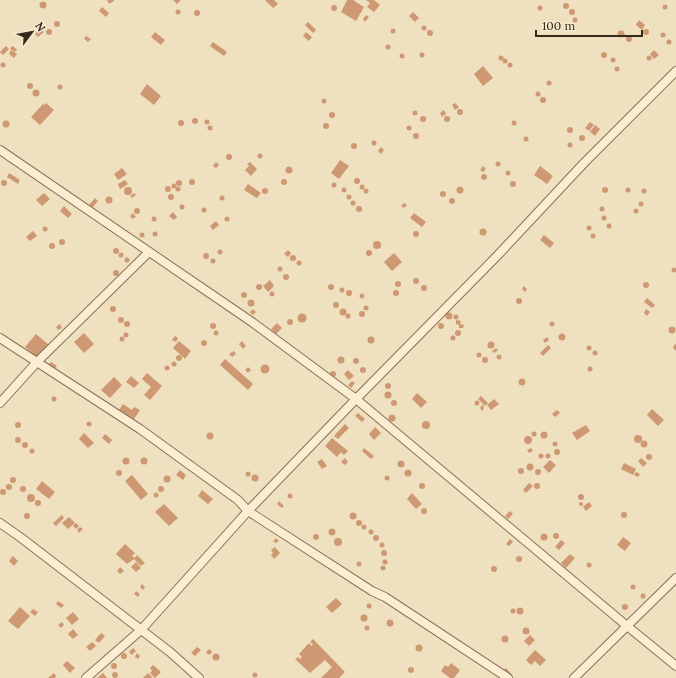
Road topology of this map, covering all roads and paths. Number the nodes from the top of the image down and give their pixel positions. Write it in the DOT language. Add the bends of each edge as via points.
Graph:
graph roads {
  1 [pos="676,71"];
  2 [pos="0,150"];
  3 [pos="149,252"];
  4 [pos="0,338"];
  5 [pos="37,362"];
  6 [pos="356,399"];
  7 [pos="0,403"];
  8 [pos="248,511"];
  9 [pos="0,523"];
  10 [pos="676,578"];
  11 [pos="627,626"];
  12 [pos="141,630"];
  13 [pos="676,666"];
  14 [pos="86,678"];
  15 [pos="200,678"];
  16 [pos="508,678"];
  17 [pos="574,678"];
  1 -- 6 [label="street"];
  2 -- 3 [label="street"];
  3 -- 5 [label="street"];
  3 -- 6 [label="street" via="252,322"];
  4 -- 5 [label="street"];
  5 -- 7 [label="street"];
  5 -- 8 [label="street" via="140,429 238,500"];
  6 -- 8 [label="street"];
  6 -- 11 [label="street"];
  8 -- 12 [label="street"];
  8 -- 16 [label="street"];
  9 -- 12 [label="street"];
  10 -- 11 [label="street"];
  11 -- 13 [label="street"];
  11 -- 17 [label="street"];
  12 -- 14 [label="street"];
  12 -- 15 [label="street"];
}
